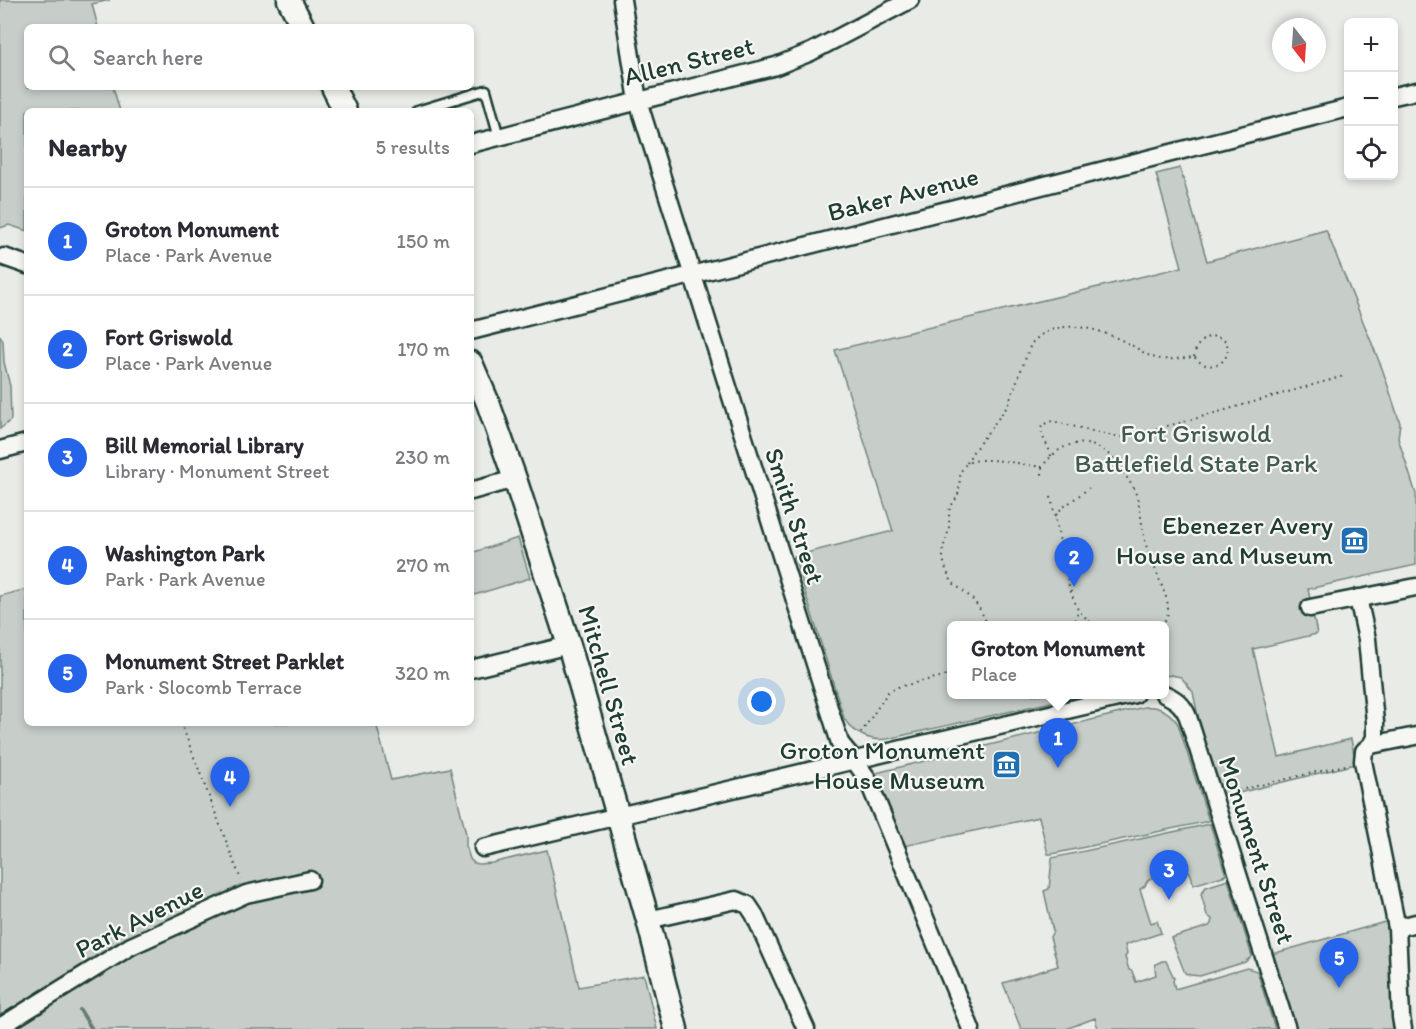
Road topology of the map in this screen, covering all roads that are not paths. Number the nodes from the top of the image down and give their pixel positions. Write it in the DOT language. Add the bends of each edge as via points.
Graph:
graph roads {
  1 [pos="289,0"];
  2 [pos="622,0"];
  3 [pos="910,0"];
  4 [pos="301,24"];
  5 [pos="334,90"];
  6 [pos="1416,91"];
  7 [pos="1398,95"];
  8 [pos="638,101"];
  9 [pos="344,108"];
  10 [pos="427,108"];
  11 [pos="1344,109"];
  12 [pos="499,137"];
  13 [pos="474,143"];
  14 [pos="4,257"];
  15 [pos="24,264"];
  16 [pos="692,274"];
  17 [pos="474,330"];
  18 [pos="474,370"];
  19 [pos="24,444"];
  20 [pos="0,450"];
  21 [pos="515,479"];
  22 [pos="474,490"];
  23 [pos="1416,587"];
  24 [pos="1358,598"];
  25 [pos="1310,608"];
  26 [pos="569,645"];
  27 [pos="474,668"];
  28 [pos="1169,696"];
  29 [pos="1114,699"];
  30 [pos="1416,736"];
  31 [pos="1371,745"];
  32 [pos="855,760"];
  33 [pos="618,816"];
  34 [pos="483,848"];
  35 [pos="310,880"];
  36 [pos="648,920"];
  37 [pos="1416,923"];
  38 [pos="1397,928"];
  39 [pos="0,1027"];
  40 [pos="676,1029"];
  41 [pos="806,1029"];
  42 [pos="971,1029"];
  43 [pos="1287,1029"];
  44 [pos="1404,1029"];
  1 -- 4 [label="main road"];
  2 -- 8 [label="street, Smith Street"];
  3 -- 8 [label="street, Allen Street" via="776,66"];
  5 -- 9 [label="main road"];
  6 -- 7 [label="street"];
  8 -- 12 [label="street, Allen Street"];
  8 -- 16 [label="street, Smith Street"];
  10 -- 12 [label="lane" via="486,90"];
  11 -- 16 [label="street, Baker Avenue"];
  12 -- 13 [label="street, Allen Street"];
  14 -- 15 [label="street"];
  16 -- 17 [label="street, Baker Avenue"];
  16 -- 32 [label="street, Smith Street" via="840,743"];
  18 -- 21 [label="main road, Mitchell Street"];
  19 -- 20 [label="street"];
  21 -- 22 [label="street"];
  21 -- 26 [label="main road, Mitchell Street"];
  23 -- 24 [label="street"];
  24 -- 25 [label="street"];
  24 -- 31 [label="street" via="1367,639 1376,722"];
  26 -- 27 [label="street"];
  26 -- 33 [label="main road, Mitchell Street"];
  28 -- 43 [label="street, Monument Street" via="1182,706 1188,717"];
  29 -- 32 [label="street"];
  30 -- 31 [label="street"];
  31 -- 38 [label="street" via="1364,751 1363,761"];
  32 -- 33 [label="street"];
  32 -- 42 [label="street, Smith Street" via="867,778"];
  33 -- 34 [label="street"];
  33 -- 36 [label="main road, Mitchell Street"];
  35 -- 39 [label="street, Park Avenue" via="246,894 131,946"];
  36 -- 40 [label="main road, Mitchell Street"];
  36 -- 41 [label="street" via="736,900 748,905"];
  37 -- 38 [label="street"];
  38 -- 44 [label="street"];
}
